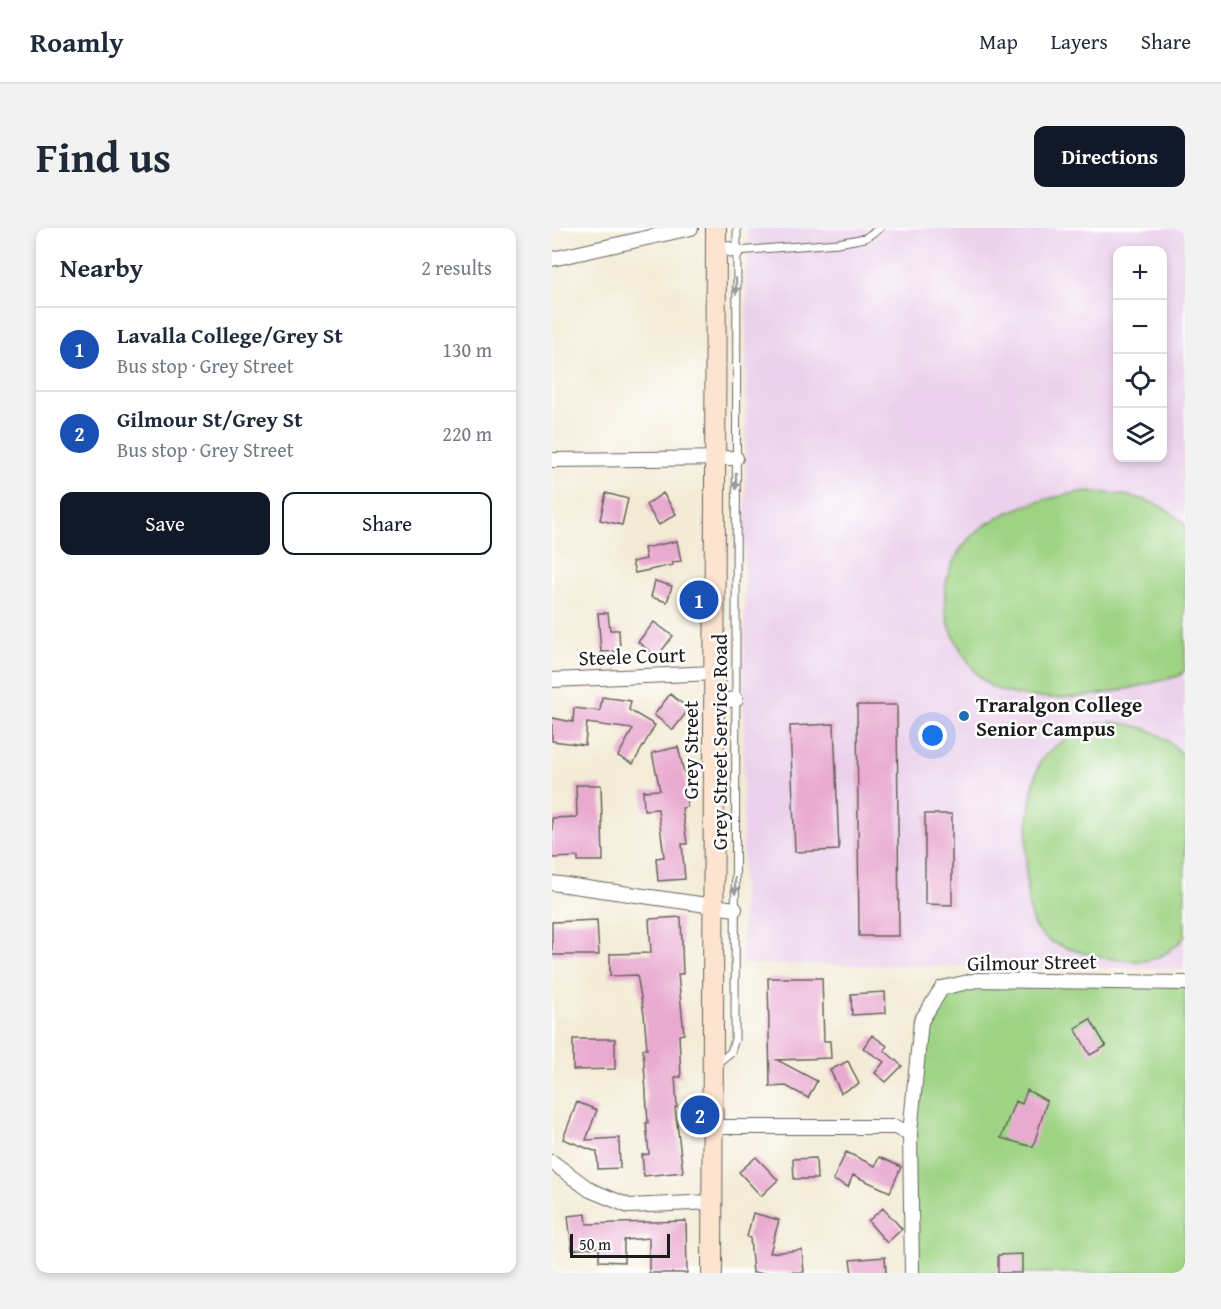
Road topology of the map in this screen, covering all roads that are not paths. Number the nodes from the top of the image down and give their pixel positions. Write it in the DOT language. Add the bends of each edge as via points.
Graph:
graph roads {
  1 [pos="691,228"];
  2 [pos="737,228"];
  3 [pos="880,228"];
  4 [pos="716,237"];
  5 [pos="736,251"];
  6 [pos="552,259"];
  7 [pos="736,458"];
  8 [pos="552,460"];
  9 [pos="715,461"];
  10 [pos="714,674"];
  11 [pos="552,680"];
  12 [pos="736,699"];
  13 [pos="714,702"];
  14 [pos="552,884"];
  15 [pos="714,906"];
  16 [pos="735,909"];
  17 [pos="1185,983"];
  18 [pos="713,1066"];
  19 [pos="713,1127"];
  20 [pos="910,1132"];
  21 [pos="552,1162"];
  22 [pos="712,1202"];
  23 [pos="712,1273"];
  24 [pos="912,1273"];
  1 -- 6 [label="street"];
  2 -- 5 [label="lane, Grey Street Service Road"];
  3 -- 5 [label="lane" via="865,238 838,243"];
  4 -- 5 [label="street"];
  4 -- 9 [label="main road, Grey Street"];
  5 -- 7 [label="lane, Grey Street Service Road, one-way"];
  7 -- 9 [label="street"];
  7 -- 12 [label="lane, Grey Street Service Road, one-way"];
  8 -- 9 [label="street"];
  9 -- 10 [label="main road, Grey Street"];
  10 -- 11 [label="street, Steele Court"];
  10 -- 13 [label="main road, Grey Street"];
  12 -- 13 [label="street"];
  12 -- 16 [label="lane, Grey Street Service Road, one-way"];
  13 -- 15 [label="main road, Grey Street"];
  14 -- 15 [label="street"];
  15 -- 16 [label="street"];
  15 -- 18 [label="main road, Grey Street"];
  16 -- 18 [label="lane, Grey Street Service Road" via="735,1039 731,1052"];
  17 -- 20 [label="street, Gilmour Street" via="977,980 942,988 921,1021"];
  18 -- 19 [label="main road, Grey Street"];
  19 -- 20 [label="street" via="895,1127"];
  19 -- 22 [label="main road, Grey Street"];
  20 -- 24 [label="street, Gilmour Street"];
  21 -- 22 [label="street" via="590,1190 629,1206"];
  22 -- 23 [label="main road, Grey Street"];
}
